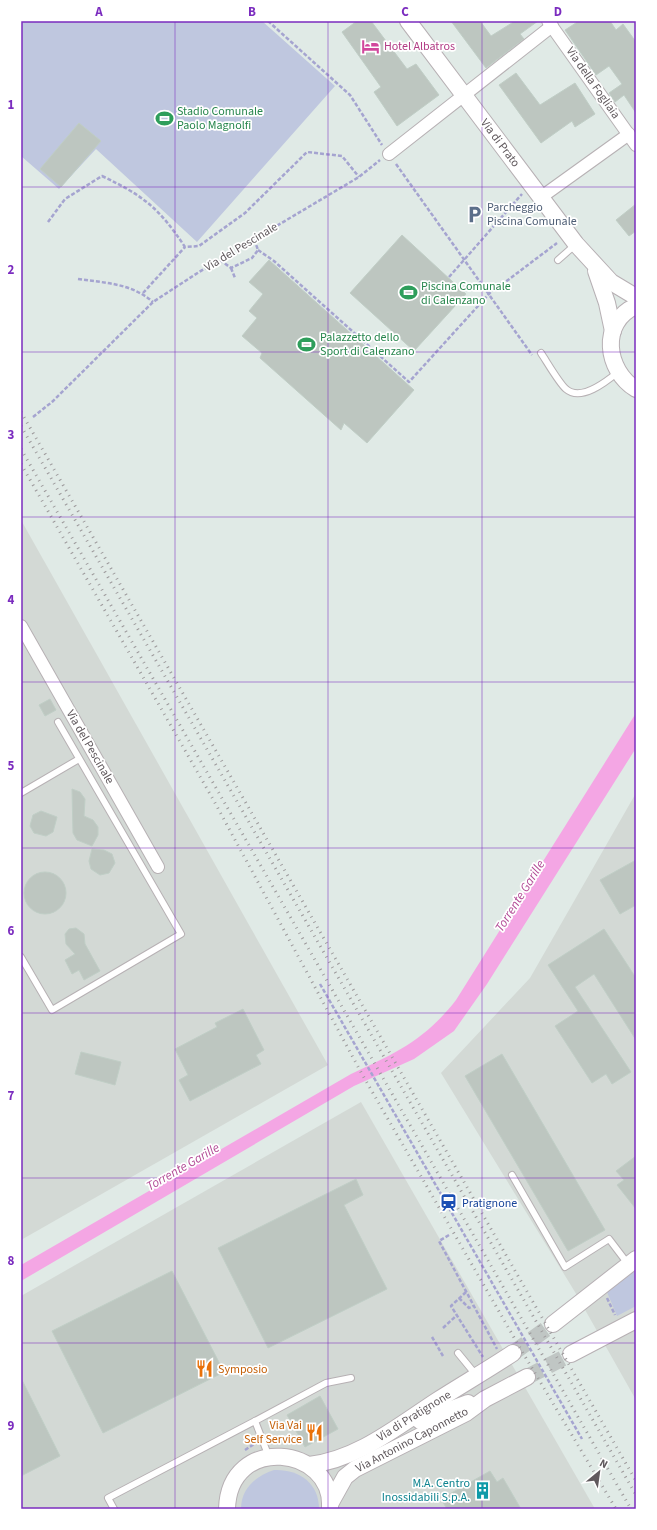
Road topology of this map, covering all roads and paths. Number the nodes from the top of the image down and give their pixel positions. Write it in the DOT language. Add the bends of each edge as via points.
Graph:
graph roads {
  1 [pos="268,21"];
  2 [pos="408,21"];
  3 [pos="550,23"];
  4 [pos="464,96"];
  5 [pos="629,134"];
  6 [pos="636,145"];
  7 [pos="389,154"];
  8 [pos="359,177"];
  9 [pos="517,188"];
  10 [pos="522,194"];
  11 [pos="533,199"];
  12 [pos="48,222"];
  13 [pos="553,238"];
  14 [pos="254,239"];
  15 [pos="576,244"];
  16 [pos="185,247"];
  17 [pos="258,250"];
  18 [pos="220,260"];
  19 [pos="465,260"];
  20 [pos="558,260"];
  21 [pos="593,264"];
  22 [pos="231,268"];
  23 [pos="235,278"];
  24 [pos="449,278"];
  25 [pos="78,279"];
  26 [pos="143,293"];
  27 [pos="489,294"];
  28 [pos="636,297"];
  29 [pos="153,302"];
  30 [pos="636,306"];
  31 [pos="614,331"];
  32 [pos="541,353"];
  33 [pos="534,357"];
  34 [pos="618,372"];
  35 [pos="636,389"];
  36 [pos="33,417"];
  37 [pos="21,626"];
  38 [pos="58,722"];
  39 [pos="79,760"];
  40 [pos="21,794"];
  41 [pos="158,867"];
  42 [pos="21,957"];
  43 [pos="320,984"];
  44 [pos="512,1175"];
  45 [pos="450,1210"];
  46 [pos="457,1222"];
  47 [pos="449,1235"];
  48 [pos="465,1236"];
  49 [pos="472,1248"];
  50 [pos="632,1262"];
  51 [pos="604,1291"];
  52 [pos="466,1292"];
  53 [pos="459,1298"];
  54 [pos="473,1306"];
  55 [pos="457,1315"];
  56 [pos="616,1317"];
  57 [pos="636,1320"];
  58 [pos="553,1324"];
  59 [pos="442,1328"];
  60 [pos="432,1337"];
  61 [pos="504,1351"];
  62 [pos="458,1353"];
  63 [pos="493,1354"];
  64 [pos="571,1354"];
  65 [pos="444,1356"];
  66 [pos="488,1357"];
  67 [pos="484,1359"];
  68 [pos="473,1372"];
  69 [pos="528,1377"];
  70 [pos="351,1378"];
  71 [pos="485,1399"];
  72 [pos="255,1421"];
  73 [pos="391,1432"];
  74 [pos="582,1439"];
  75 [pos="263,1442"];
  76 [pos="243,1452"];
  77 [pos="269,1457"];
  78 [pos="308,1465"];
  79 [pos="330,1507"];
  80 [pos="114,1509"];
  81 [pos="227,1509"];
  1 -- 7 [label="path" via="350,95"];
  2 -- 4 [label="main road, Via di Prato"];
  3 -- 4 [label="street"];
  3 -- 5 [label="street, Via della Fogliaia"];
  4 -- 7 [label="street"];
  4 -- 11 [label="main road, Via di Prato"];
  5 -- 6 [label="street, Via della Fogliaia"];
  5 -- 11 [label="street"];
  7 -- 8 [label="path, Via del Pescinale"];
  7 -- 19 [label="path"];
  8 -- 14 [label="path, Via del Pescinale"];
  8 -- 16 [label="path" via="342,156 307,152 245,214 199,246"];
  9 -- 10 [label="path"];
  10 -- 11 [label="path"];
  10 -- 19 [label="path"];
  11 -- 15 [label="main road, Via di Prato"];
  12 -- 16 [label="path" via="65,199 102,176 132,191 152,206 170,224"];
  13 -- 27 [label="path" via="558,244 504,283 498,284"];
  14 -- 17 [label="path"];
  14 -- 18 [label="path, Via del Pescinale"];
  15 -- 20 [label="lane"];
  15 -- 21 [label="main road, Via di Prato"];
  16 -- 26 [label="path"];
  17 -- 22 [label="path" via="252,258"];
  17 -- 27 [label="path" via="274,261 409,382"];
  18 -- 22 [label="path"];
  18 -- 29 [label="path, Via del Pescinale"];
  19 -- 24 [label="path"];
  19 -- 27 [label="path"];
  21 -- 28 [label="main road, Via di Prato" via="611,282"];
  21 -- 31 [label="main road, Via di Prato" via="603,286"];
  22 -- 23 [label="path"];
  25 -- 26 [label="path" via="122,285"];
  26 -- 29 [label="path"];
  27 -- 33 [label="path"];
  29 -- 36 [label="path, Via del Pescinale" via="52,402"];
  30 -- 31 [label="main road, Via di Prato" via="620,319"];
  31 -- 34 [label="main road, Via di Prato" via="611,352"];
  32 -- 34 [label="lane" via="566,389 577,393 597,388"];
  34 -- 35 [label="main road, Via di Prato"];
  37 -- 41 [label="street, Via del Pescinale"];
  38 -- 39 [label="lane"];
  39 -- 40 [label="lane"];
  39 -- 42 [label="lane" via="181,934 52,1010"];
  43 -- 45 [label="path"];
  44 -- 50 [label="lane" via="565,1267 609,1239"];
  45 -- 46 [label="path"];
  45 -- 49 [label="path"];
  47 -- 52 [label="path" via="439,1241"];
  48 -- 49 [label="path"];
  49 -- 74 [label="path"];
  50 -- 58 [label="main road"];
  51 -- 56 [label="path"];
  52 -- 53 [label="path"];
  52 -- 54 [label="path"];
  53 -- 54 [label="path" via="469,1308"];
  53 -- 55 [label="path" via="452,1306"];
  54 -- 61 [label="path"];
  55 -- 59 [label="path"];
  55 -- 67 [label="path"];
  57 -- 64 [label="main road"];
  60 -- 65 [label="path"];
  61 -- 63 [label="path"];
  61 -- 68 [label="main road, Via di Pratignone"];
  62 -- 68 [label="lane"];
  66 -- 67 [label="path"];
  67 -- 68 [label="path"];
  68 -- 73 [label="main road, Via di Pratignone"];
  69 -- 71 [label="main road, Via Antonino Caponnetto"];
  70 -- 72 [label="lane" via="326,1383"];
  71 -- 73 [label="main road, Via Antonino Caponnetto" via="460,1405"];
  71 -- 79 [label="main road, Via Antonino Caponnetto" via="466,1413 355,1469 345,1477"];
  72 -- 75 [label="lane"];
  72 -- 80 [label="lane" via="108,1498"];
  73 -- 78 [label="main road, Via di Pratignone" via="328,1462"];
  75 -- 76 [label="path" via="253,1444"];
  75 -- 77 [label="lane"];
  77 -- 78 [label="main road" via="283,1456"];
  77 -- 81 [label="main road" via="254,1462 242,1471 232,1484 227,1498"];
  78 -- 79 [label="main road" via="320,1476 327,1489"];
}
